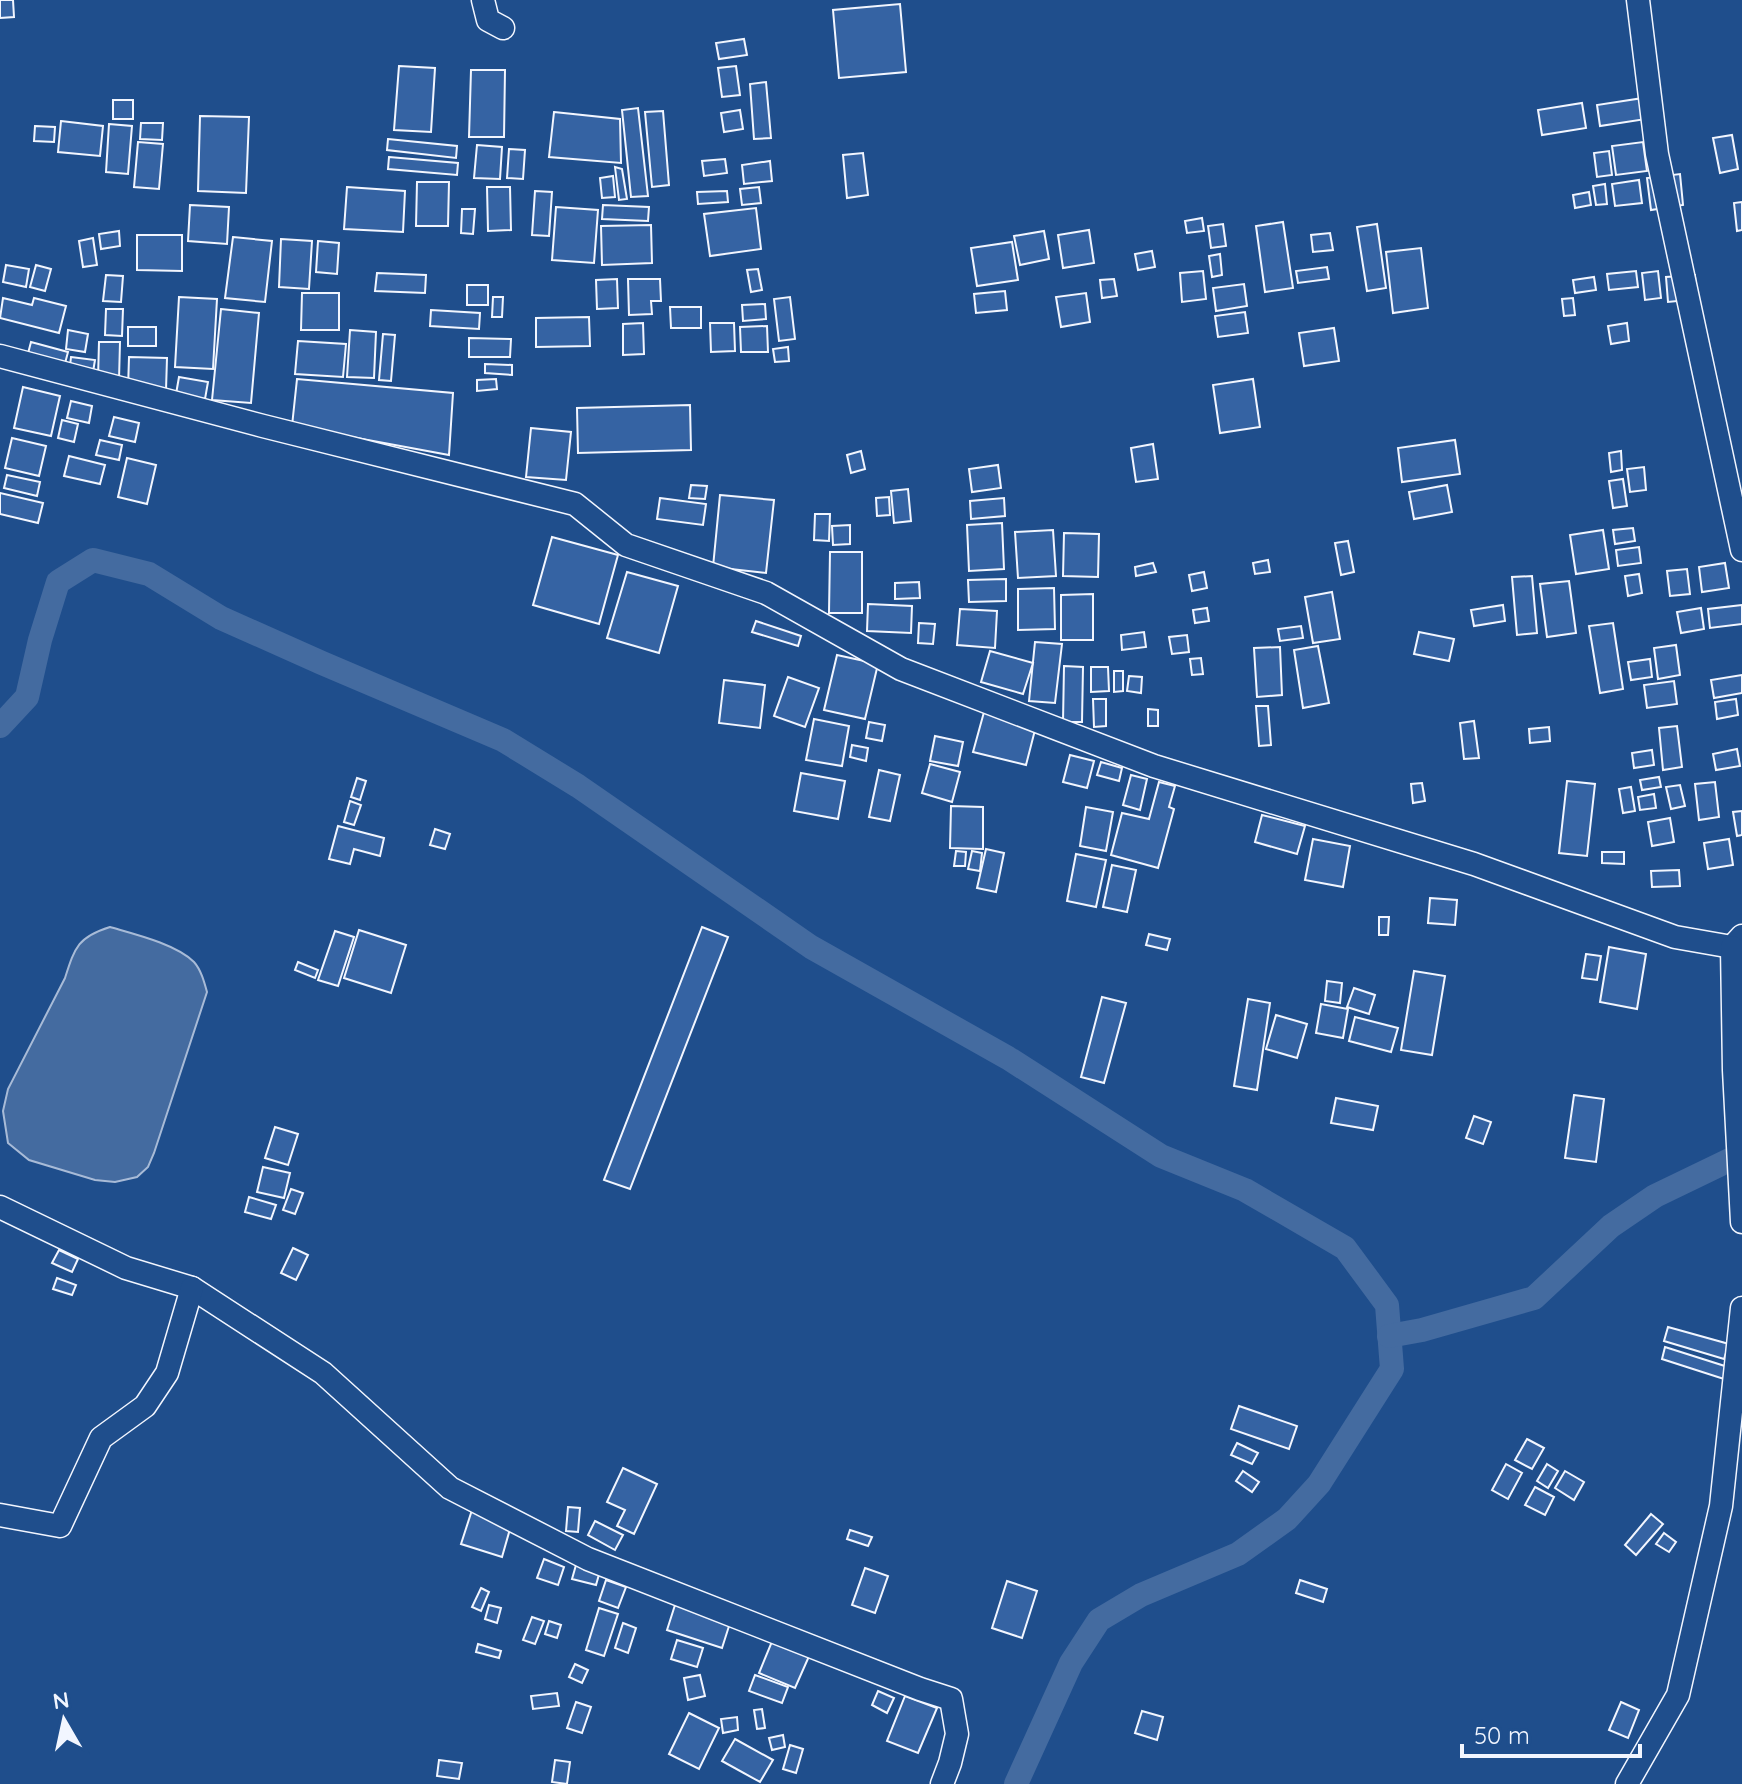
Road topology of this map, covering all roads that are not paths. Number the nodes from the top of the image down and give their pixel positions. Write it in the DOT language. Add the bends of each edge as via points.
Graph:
graph roads {
  1 [pos="483,0"];
  2 [pos="1638,0"];
  3 [pos="503,28"];
  4 [pos="0,356"];
  5 [pos="1742,550"];
  6 [pos="1737,942"];
  7 [pos="0,1207"];
  8 [pos="1742,1222"];
  9 [pos="192,1288"];
  10 [pos="1742,1308"];
  11 [pos="1735,1445"];
  12 [pos="0,1515"];
  13 [pos="942,1784"];
  14 [pos="1627,1784"];
  1 -- 3 [label="street" via="488,20"];
  2 -- 5 [label="street" via="1657,154"];
  4 -- 6 [label="street" via="575,504 626,545 766,593 901,669 1154,766 1474,864 1675,937"];
  6 -- 8 [label="street" via="1734,1070"];
  7 -- 9 [label="street" via="126,1268"];
  9 -- 12 [label="street" via="167,1373 145,1406 101,1438 60,1526"];
  9 -- 13 [label="street" via="323,1373 450,1488 588,1559 951,1699 957,1734"];
  10 -- 11 [label="street"];
  11 -- 14 [label="street" via="1678,1695"];
}
